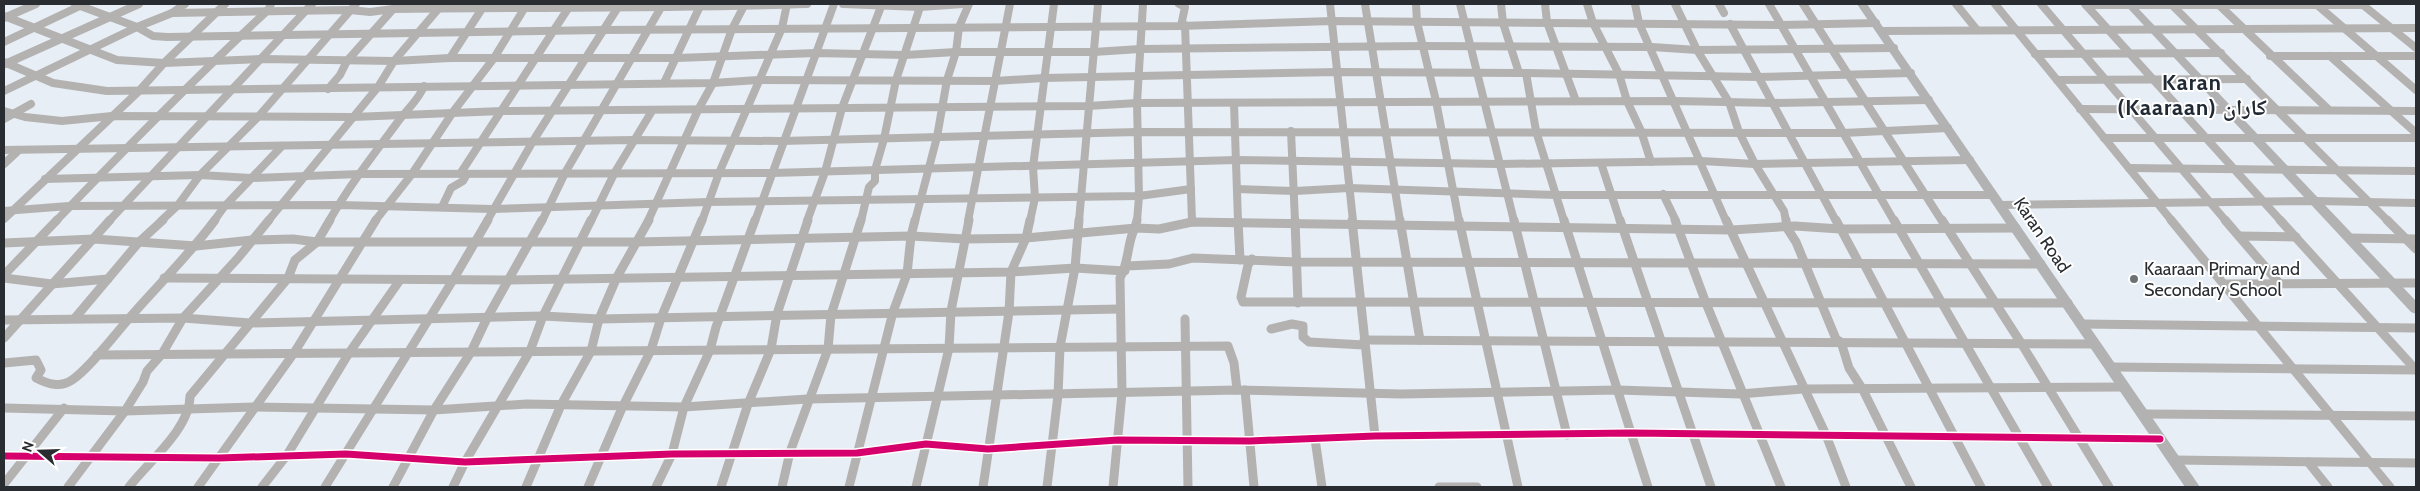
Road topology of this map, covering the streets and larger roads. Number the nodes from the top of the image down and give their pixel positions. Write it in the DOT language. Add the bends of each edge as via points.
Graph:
graph roads {
  1 [pos="36,4"];
  2 [pos="80,4"];
  3 [pos="139,4"];
  4 [pos="184,4"];
  5 [pos="225,4"];
  6 [pos="312,4"];
  7 [pos="745,4"];
  8 [pos="787,4"];
  9 [pos="807,4"];
  10 [pos="834,4"];
  11 [pos="843,4"];
  12 [pos="964,4"];
  13 [pos="969,4"];
  14 [pos="1010,4"];
  15 [pos="1054,4"];
  16 [pos="1098,4"];
  17 [pos="1143,4"];
  18 [pos="1179,4"];
  19 [pos="1330,4"];
  20 [pos="1365,4"];
  21 [pos="1416,4"];
  22 [pos="1460,4"];
  23 [pos="1501,4"];
  24 [pos="1545,4"];
  25 [pos="1587,4"];
  26 [pos="1635,4"];
  27 [pos="1675,4"];
  28 [pos="1719,4"];
  29 [pos="1768,4"];
  30 [pos="1803,4"];
  31 [pos="1862,4"];
  32 [pos="1956,4"];
  33 [pos="1995,4"];
  34 [pos="2041,4"];
  35 [pos="2085,4"];
  36 [pos="2130,4"];
  37 [pos="2172,4"];
  38 [pos="2218,4"];
  39 [pos="2317,4"];
  40 [pos="526,5"];
  41 [pos="570,5"];
  42 [pos="620,5"];
  43 [pos="881,5"];
  44 [pos="920,5"];
  45 [pos="395,6"];
  46 [pos="441,6"];
  47 [pos="484,6"];
  48 [pos="662,6"];
  49 [pos="700,6"];
  50 [pos="269,7"];
  51 [pos="353,7"];
  52 [pos="305,11"];
  53 [pos="172,13"];
  54 [pos="217,13"];
  55 [pos="1724,13"];
  56 [pos="4,17"];
  57 [pos="110,18"];
  58 [pos="1332,22"];
  59 [pos="1368,22"];
  60 [pos="1417,22"];
  61 [pos="1465,22"];
  62 [pos="1502,22"];
  63 [pos="1547,22"];
  64 [pos="1593,23"];
  65 [pos="1640,23"];
  66 [pos="1686,24"];
  67 [pos="1730,24"];
  68 [pos="1816,24"];
  69 [pos="1141,25"];
  70 [pos="1183,25"];
  71 [pos="1781,25"];
  72 [pos="1051,26"];
  73 [pos="1097,26"];
  74 [pos="137,27"];
  75 [pos="960,27"];
  76 [pos="1005,27"];
  77 [pos="1879,27"];
  78 [pos="782,28"];
  79 [pos="914,28"];
  80 [pos="2416,28"];
  81 [pos="33,29"];
  82 [pos="732,29"];
  83 [pos="824,29"];
  84 [pos="872,29"];
  85 [pos="2153,29"];
  86 [pos="2196,29"];
  87 [pos="2243,29"];
  88 [pos="2345,29"];
  89 [pos="2392,29"];
  90 [pos="602,30"];
  91 [pos="646,30"];
  92 [pos="687,30"];
  93 [pos="1977,30"];
  94 [pos="2016,30"];
  95 [pos="2064,30"];
  96 [pos="2108,30"];
  97 [pos="554,31"];
  98 [pos="468,32"];
  99 [pos="510,32"];
  100 [pos="331,34"];
  101 [pos="371,34"];
  102 [pos="418,34"];
  103 [pos="285,35"];
  104 [pos="239,36"];
  105 [pos="193,37"];
  106 [pos="61,39"];
  107 [pos="4,42"];
  108 [pos="1372,46"];
  109 [pos="1423,46"];
  110 [pos="1335,47"];
  111 [pos="1471,47"];
  112 [pos="1510,47"];
  113 [pos="1652,47"];
  114 [pos="1140,48"];
  115 [pos="1556,48"];
  116 [pos="1605,48"];
  117 [pos="1743,48"];
  118 [pos="1831,48"];
  119 [pos="1894,48"];
  120 [pos="2416,48"];
  121 [pos="1186,49"];
  122 [pos="1794,49"];
  123 [pos="91,50"];
  124 [pos="1697,50"];
  125 [pos="956,52"];
  126 [pos="1002,52"];
  127 [pos="1047,52"];
  128 [pos="1094,52"];
  129 [pos="816,53"];
  130 [pos="2221,53"];
  131 [pos="769,54"];
  132 [pos="2035,54"];
  133 [pos="2084,54"];
  134 [pos="2130,54"];
  135 [pos="2176,54"];
  136 [pos="861,55"];
  137 [pos="905,55"];
  138 [pos="723,56"];
  139 [pos="2270,56"];
  140 [pos="2330,56"];
  141 [pos="2377,56"];
  142 [pos="2416,56"];
  143 [pos="585,57"];
  144 [pos="633,57"];
  145 [pos="450,58"];
  146 [pos="494,58"];
  147 [pos="537,58"];
  148 [pos="677,58"];
  149 [pos="262,59"];
  150 [pos="306,61"];
  151 [pos="347,61"];
  152 [pos="394,61"];
  153 [pos="212,62"];
  154 [pos="5,63"];
  155 [pos="164,63"];
  156 [pos="1337,72"];
  157 [pos="1429,72"];
  158 [pos="1477,72"];
  159 [pos="1376,73"];
  160 [pos="1522,73"];
  161 [pos="1567,73"];
  162 [pos="1911,73"];
  163 [pos="1619,74"];
  164 [pos="1809,74"];
  165 [pos="1663,75"];
  166 [pos="1848,75"];
  167 [pos="1138,76"];
  168 [pos="1187,76"];
  169 [pos="1712,76"];
  170 [pos="35,77"];
  171 [pos="1758,77"];
  172 [pos="1044,78"];
  173 [pos="1092,78"];
  174 [pos="2247,79"];
  175 [pos="758,80"];
  176 [pos="852,80"];
  177 [pos="896,80"];
  178 [pos="947,80"];
  179 [pos="2057,80"];
  180 [pos="2106,80"];
  181 [pos="2154,80"];
  182 [pos="2200,80"];
  183 [pos="805,81"];
  184 [pos="995,81"];
  185 [pos="664,83"];
  186 [pos="713,83"];
  187 [pos="569,84"];
  188 [pos="616,84"];
  189 [pos="424,86"];
  190 [pos="472,86"];
  191 [pos="520,86"];
  192 [pos="378,88"];
  193 [pos="328,89"];
  194 [pos="233,90"];
  195 [pos="281,90"];
  196 [pos="2416,90"];
  197 [pos="4,91"];
  198 [pos="139,91"];
  199 [pos="186,91"];
  200 [pos="1675,100"];
  201 [pos="1929,100"];
  202 [pos="1381,101"];
  203 [pos="1436,101"];
  204 [pos="1484,101"];
  205 [pos="1532,101"];
  206 [pos="1576,101"];
  207 [pos="1627,101"];
  208 [pos="1825,101"];
  209 [pos="1865,101"];
  210 [pos="1340,102"];
  211 [pos="1728,102"];
  212 [pos="1772,103"];
  213 [pos="31,104"];
  214 [pos="1137,104"];
  215 [pos="1188,104"];
  216 [pos="1234,104"];
  217 [pos="990,106"];
  218 [pos="1041,106"];
  219 [pos="1088,106"];
  220 [pos="941,107"];
  221 [pos="747,108"];
  222 [pos="795,108"];
  223 [pos="842,108"];
  224 [pos="890,108"];
  225 [pos="2080,109"];
  226 [pos="2131,109"];
  227 [pos="2180,109"];
  228 [pos="2228,109"];
  229 [pos="600,110"];
  230 [pos="698,110"];
  231 [pos="2277,110"];
  232 [pos="2329,110"];
  233 [pos="4,111"];
  234 [pos="502,111"];
  235 [pos="652,111"];
  236 [pos="2391,111"];
  237 [pos="2416,111"];
  238 [pos="453,112"];
  239 [pos="552,112"];
  240 [pos="404,113"];
  241 [pos="12,114"];
  242 [pos="112,116"];
  243 [pos="159,117"];
  244 [pos="206,117"];
  245 [pos="258,117"];
  246 [pos="353,117"];
  247 [pos="4,119"];
  248 [pos="1948,128"];
  249 [pos="1235,131"];
  250 [pos="1291,131"];
  251 [pos="1343,131"];
  252 [pos="1386,131"];
  253 [pos="1492,131"];
  254 [pos="1536,131"];
  255 [pos="1641,131"];
  256 [pos="1138,132"];
  257 [pos="1442,132"];
  258 [pos="1688,132"];
  259 [pos="1739,132"];
  260 [pos="1788,132"];
  261 [pos="1887,132"];
  262 [pos="1189,133"];
  263 [pos="1843,133"];
  264 [pos="2416,133"];
  265 [pos="1084,135"];
  266 [pos="985,136"];
  267 [pos="1038,136"];
  268 [pos="937,137"];
  269 [pos="2104,138"];
  270 [pos="2155,138"];
  271 [pos="2206,138"];
  272 [pos="2255,138"];
  273 [pos="2305,138"];
  274 [pos="2416,138"];
  275 [pos="832,139"];
  276 [pos="884,139"];
  277 [pos="633,140"];
  278 [pos="685,140"];
  279 [pos="533,141"];
  280 [pos="584,141"];
  281 [pos="782,141"];
  282 [pos="481,142"];
  283 [pos="733,142"];
  284 [pos="432,143"];
  285 [pos="380,144"];
  286 [pos="231,145"];
  287 [pos="128,146"];
  288 [pos="282,146"];
  289 [pos="329,146"];
  290 [pos="80,147"];
  291 [pos="179,148"];
  292 [pos="4,150"];
  293 [pos="19,150"];
  294 [pos="1236,160"];
  295 [pos="1346,160"];
  296 [pos="1970,160"];
  297 [pos="1190,161"];
  298 [pos="1292,161"];
  299 [pos="1391,161"];
  300 [pos="1701,161"];
  301 [pos="1547,162"];
  302 [pos="1651,162"];
  303 [pos="1804,162"];
  304 [pos="1906,162"];
  305 [pos="1139,163"];
  306 [pos="1449,163"];
  307 [pos="1601,163"];
  308 [pos="1861,163"];
  309 [pos="4,164"];
  310 [pos="1500,164"];
  311 [pos="1755,164"];
  312 [pos="1084,166"];
  313 [pos="977,167"];
  314 [pos="1033,167"];
  315 [pos="928,168"];
  316 [pos="2128,168"];
  317 [pos="2181,169"];
  318 [pos="2235,169"];
  319 [pos="875,170"];
  320 [pos="2285,170"];
  321 [pos="2338,171"];
  322 [pos="2416,171"];
  323 [pos="615,172"];
  324 [pos="825,172"];
  325 [pos="566,173"];
  326 [pos="719,173"];
  327 [pos="772,173"];
  328 [pos="360,174"];
  329 [pos="412,174"];
  330 [pos="464,174"];
  331 [pos="513,174"];
  332 [pos="671,174"];
  333 [pos="200,175"];
  334 [pos="99,176"];
  335 [pos="149,176"];
  336 [pos="302,177"];
  337 [pos="45,178"];
  338 [pos="251,178"];
  339 [pos="1349,188"];
  340 [pos="1191,189"];
  341 [pos="1238,189"];
  342 [pos="1395,190"];
  343 [pos="1295,191"];
  344 [pos="1453,191"];
  345 [pos="1507,193"];
  346 [pos="1611,194"];
  347 [pos="1663,194"];
  348 [pos="1879,194"];
  349 [pos="1926,194"];
  350 [pos="1556,195"];
  351 [pos="1715,195"];
  352 [pos="1774,195"];
  353 [pos="1822,195"];
  354 [pos="1139,196"];
  355 [pos="972,198"];
  356 [pos="1035,198"];
  357 [pos="1082,198"];
  358 [pos="920,199"];
  359 [pos="1997,200"];
  360 [pos="762,201"];
  361 [pos="815,201"];
  362 [pos="2315,201"];
  363 [pos="708,202"];
  364 [pos="865,202"];
  365 [pos="2210,202"];
  366 [pos="2264,202"];
  367 [pos="2370,202"];
  368 [pos="2157,203"];
  369 [pos="2416,203"];
  370 [pos="600,204"];
  371 [pos="178,205"];
  372 [pos="340,205"];
  373 [pos="69,206"];
  374 [pos="281,206"];
  375 [pos="385,206"];
  376 [pos="548,206"];
  377 [pos="657,206"];
  378 [pos="120,207"];
  379 [pos="224,207"];
  380 [pos="442,207"];
  381 [pos="492,209"];
  382 [pos="8,211"];
  383 [pos="4,219"];
  384 [pos="1192,222"];
  385 [pos="1239,224"];
  386 [pos="1401,224"];
  387 [pos="1296,226"];
  388 [pos="1352,226"];
  389 [pos="1460,227"];
  390 [pos="1568,227"];
  391 [pos="1136,228"];
  392 [pos="1516,228"];
  393 [pos="1787,228"];
  394 [pos="1948,228"];
  395 [pos="2016,228"];
  396 [pos="1622,229"];
  397 [pos="1680,229"];
  398 [pos="1840,229"];
  399 [pos="1899,229"];
  400 [pos="1732,230"];
  401 [pos="1079,233"];
  402 [pos="911,236"];
  403 [pos="2239,236"];
  404 [pos="2296,237"];
  405 [pos="857,238"];
  406 [pos="1026,238"];
  407 [pos="2349,238"];
  408 [pos="2406,238"];
  409 [pos="94,239"];
  410 [pos="964,239"];
  411 [pos="2416,239"];
  412 [pos="252,240"];
  413 [pos="695,240"];
  414 [pos="748,240"];
  415 [pos="800,240"];
  416 [pos="532,241"];
  417 [pos="582,241"];
  418 [pos="4,242"];
  419 [pos="139,242"];
  420 [pos="317,242"];
  421 [pos="362,242"];
  422 [pos="474,242"];
  423 [pos="636,242"];
  424 [pos="33,243"];
  425 [pos="196,246"];
  426 [pos="2416,249"];
  427 [pos="1252,259"];
  428 [pos="1240,260"];
  429 [pos="1296,262"];
  430 [pos="1356,262"];
  431 [pos="1407,262"];
  432 [pos="1467,263"];
  433 [pos="1524,263"];
  434 [pos="1578,263"];
  435 [pos="1634,263"];
  436 [pos="1691,263"];
  437 [pos="1745,263"];
  438 [pos="1805,263"];
  439 [pos="1861,263"];
  440 [pos="1919,264"];
  441 [pos="1970,264"];
  442 [pos="2041,264"];
  443 [pos="1075,268"];
  444 [pos="1126,268"];
  445 [pos="959,271"];
  446 [pos="1011,272"];
  447 [pos="791,274"];
  448 [pos="845,274"];
  449 [pos="907,274"];
  450 [pos="736,275"];
  451 [pos="4,276"];
  452 [pos="617,277"];
  453 [pos="678,277"];
  454 [pos="164,278"];
  455 [pos="220,278"];
  456 [pos="288,278"];
  457 [pos="563,278"];
  458 [pos="108,279"];
  459 [pos="338,279"];
  460 [pos="400,280"];
  461 [pos="454,280"];
  462 [pos="508,280"];
  463 [pos="2416,282"];
  464 [pos="2279,283"];
  465 [pos="2338,283"];
  466 [pos="2391,283"];
  467 [pos="52,284"];
  468 [pos="2223,284"];
  469 [pos="1298,303"];
  470 [pos="1360,303"];
  471 [pos="1414,303"];
  472 [pos="1476,303"];
  473 [pos="1534,303"];
  474 [pos="1590,303"];
  475 [pos="1646,303"];
  476 [pos="1706,303"];
  477 [pos="1764,303"];
  478 [pos="1821,303"];
  479 [pos="1885,303"];
  480 [pos="1942,303"];
  481 [pos="1996,303"];
  482 [pos="2068,303"];
  483 [pos="1120,309"];
  484 [pos="2416,309"];
  485 [pos="1069,310"];
  486 [pos="951,311"];
  487 [pos="893,312"];
  488 [pos="1009,312"];
  489 [pos="777,314"];
  490 [pos="721,315"];
  491 [pos="831,315"];
  492 [pos="543,316"];
  493 [pos="75,318"];
  494 [pos="128,318"];
  495 [pos="183,318"];
  496 [pos="486,318"];
  497 [pos="661,318"];
  498 [pos="19,319"];
  499 [pos="373,319"];
  500 [pos="429,319"];
  501 [pos="600,319"];
  502 [pos="4,320"];
  503 [pos="1185,320"];
  504 [pos="315,321"];
  505 [pos="250,323"];
  506 [pos="2082,324"];
  507 [pos="2258,326"];
  508 [pos="2378,328"];
  509 [pos="2416,328"];
  510 [pos="1270,329"];
  511 [pos="4,338"];
  512 [pos="1420,340"];
  513 [pos="1485,341"];
  514 [pos="1544,341"];
  515 [pos="1602,341"];
  516 [pos="1364,342"];
  517 [pos="1660,342"];
  518 [pos="1721,342"];
  519 [pos="1781,342"];
  520 [pos="1841,342"];
  521 [pos="1906,343"];
  522 [pos="1965,343"];
  523 [pos="2021,343"];
  524 [pos="2095,344"];
  525 [pos="1186,346"];
  526 [pos="1060,347"];
  527 [pos="1120,347"];
  528 [pos="885,348"];
  529 [pos="949,348"];
  530 [pos="1004,348"];
  531 [pos="770,349"];
  532 [pos="828,349"];
  533 [pos="651,350"];
  534 [pos="710,350"];
  535 [pos="530,351"];
  536 [pos="591,351"];
  537 [pos="410,352"];
  538 [pos="471,352"];
  539 [pos="294,353"];
  540 [pos="349,353"];
  541 [pos="162,354"];
  542 [pos="227,354"];
  543 [pos="97,355"];
  544 [pos="4,364"];
  545 [pos="2111,367"];
  546 [pos="2293,369"];
  547 [pos="2416,370"];
  548 [pos="2124,387"];
  549 [pos="2049,388"];
  550 [pos="1803,389"];
  551 [pos="1930,389"];
  552 [pos="1992,389"];
  553 [pos="1241,390"];
  554 [pos="1556,390"];
  555 [pos="1618,390"];
  556 [pos="1863,390"];
  557 [pos="1495,391"];
  558 [pos="1677,391"];
  559 [pos="1186,392"];
  560 [pos="1369,392"];
  561 [pos="1122,393"];
  562 [pos="1742,393"];
  563 [pos="936,395"];
  564 [pos="996,395"];
  565 [pos="1058,395"];
  566 [pos="808,399"];
  567 [pos="870,399"];
  568 [pos="748,404"];
  569 [pos="497,405"];
  570 [pos="560,405"];
  571 [pos="254,407"];
  572 [pos="684,407"];
  573 [pos="4,408"];
  574 [pos="64,408"];
  575 [pos="314,408"];
  576 [pos="622,408"];
  577 [pos="190,409"];
  578 [pos="372,410"];
  579 [pos="434,410"];
  580 [pos="125,411"];
  581 [pos="2143,414"];
  582 [pos="2331,415"];
  583 [pos="2416,416"];
  584 [pos="1631,433"];
  585 [pos="1692,434"];
  586 [pos="1567,435"];
  587 [pos="1758,435"];
  588 [pos="1826,435"];
  589 [pos="1375,436"];
  590 [pos="1506,436"];
  591 [pos="1887,437"];
  592 [pos="1954,437"];
  593 [pos="2080,438"];
  594 [pos="1186,439"];
  595 [pos="1316,439"];
  596 [pos="2020,439"];
  597 [pos="2160,439"];
  598 [pos="1118,440"];
  599 [pos="1250,441"];
  600 [pos="926,444"];
  601 [pos="1051,444"];
  602 [pos="988,449"];
  603 [pos="790,452"];
  604 [pos="858,453"];
  605 [pos="346,454"];
  606 [pos="672,454"];
  607 [pos="26,455"];
  608 [pos="287,455"];
  609 [pos="733,455"];
  610 [pos="4,456"];
  611 [pos="90,457"];
  612 [pos="157,457"];
  613 [pos="600,457"];
  614 [pos="218,458"];
  615 [pos="540,458"];
  616 [pos="407,459"];
  617 [pos="2174,460"];
  618 [pos="465,462"];
  619 [pos="2308,462"];
  620 [pos="2369,463"];
  621 [pos="2416,463"];
  622 [pos="4,484"];
  623 [pos="68,487"];
  624 [pos="130,487"];
  625 [pos="198,487"];
  626 [pos="262,487"];
  627 [pos="325,487"];
  628 [pos="393,487"];
  629 [pos="453,487"];
  630 [pos="526,487"];
  631 [pos="588,487"];
  632 [pos="656,487"];
  633 [pos="721,487"];
  634 [pos="782,487"];
  635 [pos="850,487"];
  636 [pos="916,487"];
  637 [pos="983,487"];
  638 [pos="1046,487"];
  639 [pos="1113,487"];
  640 [pos="1188,487"];
  641 [pos="1254,487"];
  642 [pos="1322,487"];
  643 [pos="1439,487"];
  644 [pos="1456,487"];
  645 [pos="1477,487"];
  646 [pos="1518,487"];
  647 [pos="1648,487"];
  648 [pos="1711,487"];
  649 [pos="1780,487"];
  650 [pos="1846,487"];
  651 [pos="1912,487"];
  652 [pos="1981,487"];
  653 [pos="2048,487"];
  654 [pos="2110,487"];
  655 [pos="2193,487"];
  656 [pos="2328,487"];
  657 [pos="2390,487"];
  1 -- 56 [label="street"];
  2 -- 57 [label="street"];
  2 -- 81 [label="street"];
  3 -- 57 [label="street"];
  4 -- 53 [label="street"];
  5 -- 54 [label="street"];
  6 -- 52 [label="street"];
  7 -- 8 [label="street"];
  7 -- 49 [label="street"];
  7 -- 82 [label="street"];
  8 -- 9 [label="street"];
  8 -- 78 [label="street"];
  10 -- 83 [label="street"];
  11 -- 43 [label="street"];
  12 -- 44 [label="street"];
  13 -- 75 [label="street"];
  14 -- 76 [label="street"];
  15 -- 72 [label="street"];
  16 -- 73 [label="street"];
  17 -- 69 [label="street"];
  18 -- 70 [label="street" via="1184,7"];
  19 -- 58 [label="street"];
  20 -- 59 [label="street"];
  21 -- 60 [label="street"];
  22 -- 61 [label="street"];
  23 -- 62 [label="street"];
  24 -- 63 [label="street"];
  25 -- 64 [label="street"];
  26 -- 65 [label="street"];
  27 -- 66 [label="street"];
  28 -- 55 [label="street"];
  29 -- 71 [label="street"];
  30 -- 68 [label="street"];
  31 -- 77 [label="street, Karan Road"];
  32 -- 93 [label="street"];
  33 -- 94 [label="street"];
  34 -- 95 [label="street"];
  35 -- 36 [label="street"];
  35 -- 96 [label="street"];
  36 -- 37 [label="street"];
  36 -- 85 [label="street"];
  37 -- 38 [label="street"];
  37 -- 86 [label="street"];
  38 -- 39 [label="street"];
  38 -- 87 [label="street"];
  39 -- 88 [label="street"];
  39 -- 89 [label="street" via="2364,5"];
  40 -- 41 [label="street"];
  40 -- 47 [label="street"];
  40 -- 99 [label="street"];
  41 -- 42 [label="street"];
  41 -- 97 [label="street"];
  42 -- 48 [label="street"];
  42 -- 90 [label="street"];
  43 -- 44 [label="street"];
  43 -- 84 [label="street"];
  44 -- 79 [label="street"];
  45 -- 46 [label="street"];
  45 -- 51 [label="street" via="370,12"];
  45 -- 101 [label="street"];
  46 -- 47 [label="street"];
  46 -- 102 [label="street"];
  47 -- 98 [label="street"];
  48 -- 49 [label="street"];
  48 -- 91 [label="street"];
  49 -- 92 [label="street"];
  50 -- 52 [label="street"];
  50 -- 54 [label="street"];
  50 -- 104 [label="street"];
  51 -- 52 [label="street"];
  51 -- 100 [label="street"];
  52 -- 103 [label="street"];
  53 -- 54 [label="street"];
  53 -- 74 [label="street"];
  54 -- 105 [label="street"];
  56 -- 81 [label="street"];
  57 -- 74 [label="street"];
  57 -- 106 [label="street"];
  58 -- 59 [label="street"];
  58 -- 70 [label="street"];
  58 -- 110 [label="street"];
  59 -- 60 [label="street"];
  59 -- 108 [label="street"];
  60 -- 61 [label="street"];
  60 -- 109 [label="street"];
  61 -- 62 [label="street"];
  61 -- 111 [label="street"];
  62 -- 63 [label="street"];
  62 -- 112 [label="street"];
  63 -- 64 [label="street"];
  63 -- 115 [label="street"];
  64 -- 65 [label="street"];
  64 -- 116 [label="street"];
  65 -- 66 [label="street"];
  65 -- 113 [label="street"];
  66 -- 67 [label="street"];
  66 -- 124 [label="street"];
  67 -- 71 [label="street"];
  67 -- 117 [label="street"];
  68 -- 71 [label="street"];
  68 -- 77 [label="street"];
  68 -- 118 [label="street"];
  69 -- 70 [label="street"];
  69 -- 73 [label="street"];
  69 -- 114 [label="street"];
  70 -- 121 [label="street"];
  71 -- 122 [label="street"];
  72 -- 73 [label="street"];
  72 -- 76 [label="street"];
  72 -- 127 [label="street"];
  73 -- 128 [label="street"];
  74 -- 105 [label="street" via="153,36"];
  74 -- 123 [label="street"];
  75 -- 76 [label="street"];
  75 -- 79 [label="street"];
  75 -- 125 [label="street"];
  76 -- 126 [label="street"];
  77 -- 93 [label="street"];
  77 -- 119 [label="street, Karan Road"];
  78 -- 82 [label="street"];
  78 -- 83 [label="street"];
  78 -- 131 [label="street"];
  79 -- 84 [label="street"];
  79 -- 137 [label="street"];
  80 -- 89 [label="street"];
  81 -- 106 [label="street"];
  81 -- 107 [label="street"];
  82 -- 92 [label="street"];
  82 -- 138 [label="street"];
  83 -- 84 [label="street"];
  83 -- 129 [label="street"];
  84 -- 136 [label="street"];
  85 -- 86 [label="street"];
  85 -- 96 [label="street"];
  85 -- 135 [label="street"];
  86 -- 87 [label="street"];
  86 -- 130 [label="street"];
  87 -- 88 [label="street"];
  87 -- 139 [label="street"];
  88 -- 89 [label="street"];
  88 -- 141 [label="street"];
  89 -- 120 [label="street"];
  90 -- 91 [label="street"];
  90 -- 97 [label="street"];
  90 -- 143 [label="street"];
  91 -- 92 [label="street"];
  91 -- 144 [label="street"];
  92 -- 148 [label="street"];
  93 -- 94 [label="street"];
  94 -- 95 [label="street"];
  94 -- 132 [label="street"];
  95 -- 96 [label="street"];
  95 -- 133 [label="street"];
  96 -- 134 [label="street"];
  97 -- 99 [label="street"];
  97 -- 147 [label="street"];
  98 -- 99 [label="street"];
  98 -- 102 [label="street"];
  98 -- 145 [label="street"];
  99 -- 146 [label="street"];
  100 -- 101 [label="street"];
  100 -- 103 [label="street"];
  100 -- 150 [label="street"];
  101 -- 102 [label="street"];
  101 -- 151 [label="street"];
  102 -- 152 [label="street"];
  103 -- 104 [label="street"];
  103 -- 149 [label="street"];
  104 -- 105 [label="street"];
  104 -- 153 [label="street"];
  105 -- 155 [label="street"];
  106 -- 123 [label="street"];
  106 -- 154 [label="street"];
  108 -- 109 [label="street"];
  108 -- 110 [label="street"];
  108 -- 159 [label="street"];
  109 -- 111 [label="street"];
  109 -- 157 [label="street"];
  110 -- 121 [label="street"];
  110 -- 156 [label="street"];
  111 -- 112 [label="street"];
  111 -- 158 [label="street"];
  112 -- 115 [label="street"];
  112 -- 160 [label="street"];
  113 -- 116 [label="street"];
  113 -- 124 [label="street"];
  113 -- 165 [label="street"];
  114 -- 121 [label="street"];
  114 -- 128 [label="street"];
  114 -- 167 [label="street"];
  115 -- 116 [label="street"];
  115 -- 161 [label="street"];
  116 -- 163 [label="street"];
  117 -- 122 [label="street"];
  117 -- 124 [label="street"];
  117 -- 171 [label="street"];
  118 -- 119 [label="street"];
  118 -- 122 [label="street"];
  118 -- 166 [label="street"];
  119 -- 162 [label="street, Karan Road"];
  121 -- 168 [label="street"];
  122 -- 164 [label="street"];
  123 -- 155 [label="street" via="117,60"];
  123 -- 170 [label="street"];
  124 -- 169 [label="street"];
  125 -- 126 [label="street"];
  125 -- 137 [label="street"];
  125 -- 178 [label="street"];
  126 -- 127 [label="street"];
  126 -- 184 [label="street"];
  127 -- 128 [label="street"];
  127 -- 172 [label="street"];
  128 -- 173 [label="street"];
  129 -- 131 [label="street"];
  129 -- 136 [label="street"];
  129 -- 183 [label="street"];
  130 -- 135 [label="street"];
  130 -- 174 [label="street"];
  131 -- 138 [label="street"];
  131 -- 175 [label="street"];
  132 -- 133 [label="street"];
  132 -- 179 [label="street"];
  133 -- 134 [label="street"];
  133 -- 180 [label="street"];
  134 -- 135 [label="street"];
  134 -- 181 [label="street"];
  135 -- 182 [label="street"];
  136 -- 137 [label="street"];
  136 -- 176 [label="street"];
  137 -- 177 [label="street"];
  138 -- 148 [label="street"];
  138 -- 186 [label="street"];
  139 -- 140 [label="street"];
  139 -- 232 [label="street"];
  140 -- 141 [label="street"];
  140 -- 236 [label="street"];
  141 -- 142 [label="street"];
  141 -- 196 [label="street"];
  143 -- 144 [label="street"];
  143 -- 147 [label="street"];
  143 -- 187 [label="street"];
  144 -- 148 [label="street"];
  144 -- 188 [label="street"];
  145 -- 146 [label="street"];
  145 -- 152 [label="street"];
  146 -- 147 [label="street"];
  146 -- 190 [label="street"];
  147 -- 191 [label="street"];
  148 -- 185 [label="street"];
  149 -- 150 [label="street"];
  149 -- 153 [label="street"];
  149 -- 194 [label="street"];
  150 -- 151 [label="street"];
  150 -- 195 [label="street"];
  151 -- 152 [label="street"];
  151 -- 193 [label="street"];
  152 -- 192 [label="street"];
  153 -- 155 [label="street"];
  153 -- 199 [label="street"];
  154 -- 170 [label="street"];
  155 -- 198 [label="street"];
  156 -- 159 [label="street"];
  156 -- 168 [label="street"];
  156 -- 210 [label="street"];
  157 -- 158 [label="street"];
  157 -- 159 [label="street"];
  157 -- 203 [label="street"];
  158 -- 160 [label="street"];
  158 -- 204 [label="street"];
  159 -- 202 [label="street"];
  160 -- 161 [label="street"];
  160 -- 205 [label="street"];
  161 -- 163 [label="street"];
  161 -- 206 [label="street"];
  162 -- 166 [label="street"];
  162 -- 201 [label="street, Karan Road"];
  163 -- 165 [label="street"];
  163 -- 207 [label="street"];
  164 -- 166 [label="street"];
  164 -- 171 [label="street"];
  164 -- 208 [label="street"];
  165 -- 169 [label="street"];
  165 -- 200 [label="street"];
  166 -- 209 [label="street"];
  167 -- 168 [label="street"];
  167 -- 173 [label="street"];
  167 -- 214 [label="street"];
  168 -- 215 [label="street"];
  169 -- 171 [label="street"];
  169 -- 211 [label="street"];
  170 -- 197 [label="street"];
  170 -- 198 [label="street" via="107,91"];
  171 -- 212 [label="street"];
  172 -- 173 [label="street"];
  172 -- 184 [label="street"];
  172 -- 218 [label="street"];
  173 -- 219 [label="street"];
  174 -- 182 [label="street"];
  174 -- 231 [label="street"];
  175 -- 183 [label="street"];
  175 -- 186 [label="street"];
  175 -- 221 [label="street"];
  176 -- 177 [label="street"];
  176 -- 183 [label="street"];
  176 -- 223 [label="street"];
  177 -- 178 [label="street"];
  177 -- 224 [label="street"];
  178 -- 184 [label="street"];
  178 -- 220 [label="street"];
  179 -- 180 [label="street"];
  179 -- 225 [label="street"];
  180 -- 181 [label="street"];
  180 -- 226 [label="street"];
  181 -- 182 [label="street"];
  181 -- 227 [label="street"];
  182 -- 228 [label="street"];
  183 -- 222 [label="street"];
  184 -- 217 [label="street"];
  185 -- 186 [label="street"];
  185 -- 188 [label="street"];
  186 -- 230 [label="street"];
  187 -- 188 [label="street"];
  187 -- 191 [label="street"];
  187 -- 239 [label="street"];
  188 -- 229 [label="street"];
  189 -- 190 [label="street"];
  189 -- 192 [label="street"];
  189 -- 240 [label="street" via="421,96"];
  190 -- 191 [label="street"];
  190 -- 238 [label="street"];
  191 -- 234 [label="street"];
  192 -- 193 [label="street"];
  192 -- 246 [label="street"];
  193 -- 195 [label="street"];
  194 -- 195 [label="street"];
  194 -- 199 [label="street"];
  194 -- 244 [label="street"];
  195 -- 245 [label="street"];
  198 -- 199 [label="street"];
  198 -- 242 [label="street"];
  199 -- 243 [label="street"];
  200 -- 207 [label="street"];
  200 -- 211 [label="street"];
  200 -- 258 [label="street"];
  201 -- 209 [label="street"];
  201 -- 248 [label="street, Karan Road"];
  202 -- 203 [label="street"];
  202 -- 210 [label="street"];
  202 -- 252 [label="street"];
  203 -- 204 [label="street"];
  203 -- 257 [label="street"];
  204 -- 205 [label="street"];
  204 -- 253 [label="street"];
  205 -- 206 [label="street"];
  205 -- 254 [label="street"];
  206 -- 207 [label="street"];
  207 -- 255 [label="street"];
  208 -- 209 [label="street"];
  208 -- 212 [label="street"];
  208 -- 263 [label="street"];
  209 -- 261 [label="street"];
  210 -- 216 [label="street"];
  210 -- 251 [label="street"];
  211 -- 212 [label="street"];
  211 -- 259 [label="street"];
  212 -- 260 [label="street"];
  213 -- 241 [label="street"];
  214 -- 215 [label="street"];
  214 -- 219 [label="street"];
  214 -- 256 [label="street"];
  215 -- 216 [label="street"];
  215 -- 262 [label="street"];
  216 -- 249 [label="street"];
  217 -- 218 [label="street"];
  217 -- 220 [label="street"];
  217 -- 266 [label="street"];
  218 -- 219 [label="street"];
  218 -- 267 [label="street"];
  219 -- 265 [label="street"];
  220 -- 224 [label="street"];
  220 -- 268 [label="street"];
  221 -- 222 [label="street"];
  221 -- 230 [label="street"];
  221 -- 283 [label="street"];
  222 -- 223 [label="street"];
  222 -- 281 [label="street"];
  223 -- 224 [label="street"];
  223 -- 275 [label="street"];
  224 -- 276 [label="street"];
  225 -- 226 [label="street"];
  225 -- 269 [label="street"];
  226 -- 227 [label="street"];
  226 -- 270 [label="street"];
  227 -- 228 [label="street"];
  227 -- 271 [label="street"];
  228 -- 231 [label="street"];
  228 -- 272 [label="street"];
  229 -- 235 [label="street"];
  229 -- 239 [label="street"];
  229 -- 280 [label="street"];
  230 -- 235 [label="street"];
  230 -- 278 [label="street"];
  231 -- 232 [label="street"];
  231 -- 273 [label="street"];
  232 -- 236 [label="street"];
  233 -- 241 [label="street"];
  234 -- 238 [label="street"];
  234 -- 239 [label="street"];
  234 -- 282 [label="street"];
  235 -- 277 [label="street"];
  236 -- 237 [label="street"];
  236 -- 264 [label="street"];
  238 -- 240 [label="street"];
  238 -- 284 [label="street"];
  239 -- 279 [label="street"];
  240 -- 246 [label="street"];
  240 -- 285 [label="street"];
  241 -- 242 [label="street" via="62,120"];
  241 -- 247 [label="street"];
  242 -- 243 [label="street"];
  242 -- 290 [label="street"];
  243 -- 244 [label="street"];
  243 -- 287 [label="street"];
  244 -- 245 [label="street"];
  244 -- 291 [label="street"];
  245 -- 246 [label="street"];
  245 -- 286 [label="street"];
  246 -- 289 [label="street"];
  248 -- 261 [label="street"];
  248 -- 296 [label="street, Karan Road"];
  249 -- 250 [label="street"];
  249 -- 262 [label="street"];
  249 -- 294 [label="street"];
  250 -- 251 [label="street"];
  250 -- 298 [label="street"];
  251 -- 252 [label="street"];
  251 -- 295 [label="street"];
  252 -- 257 [label="street"];
  252 -- 299 [label="street"];
  253 -- 254 [label="street"];
  253 -- 257 [label="street"];
  253 -- 310 [label="street"];
  254 -- 255 [label="street"];
  254 -- 301 [label="street"];
  255 -- 258 [label="street"];
  255 -- 302 [label="street"];
  256 -- 262 [label="street"];
  256 -- 265 [label="street"];
  256 -- 305 [label="street"];
  257 -- 306 [label="street"];
  258 -- 259 [label="street"];
  258 -- 300 [label="street"];
  259 -- 260 [label="street"];
  259 -- 311 [label="street"];
  260 -- 263 [label="street"];
  260 -- 303 [label="street"];
  261 -- 263 [label="street"];
  261 -- 304 [label="street"];
  262 -- 297 [label="street"];
  263 -- 308 [label="street"];
  265 -- 267 [label="street"];
  265 -- 312 [label="street"];
  266 -- 267 [label="street"];
  266 -- 268 [label="street"];
  266 -- 313 [label="street"];
  267 -- 314 [label="street"];
  268 -- 276 [label="street"];
  268 -- 315 [label="street"];
  269 -- 270 [label="street"];
  269 -- 316 [label="street"];
  270 -- 271 [label="street"];
  270 -- 317 [label="street"];
  271 -- 272 [label="street"];
  271 -- 318 [label="street"];
  272 -- 273 [label="street"];
  272 -- 320 [label="street"];
  273 -- 274 [label="street"];
  273 -- 321 [label="street"];
  275 -- 276 [label="street"];
  275 -- 281 [label="street"];
  275 -- 324 [label="street"];
  276 -- 319 [label="street"];
  277 -- 278 [label="street"];
  277 -- 280 [label="street"];
  277 -- 323 [label="street"];
  278 -- 283 [label="street"];
  278 -- 332 [label="street"];
  279 -- 280 [label="street"];
  279 -- 282 [label="street"];
  279 -- 331 [label="street"];
  280 -- 325 [label="street"];
  281 -- 283 [label="street"];
  281 -- 327 [label="street"];
  282 -- 284 [label="street"];
  282 -- 330 [label="street"];
  283 -- 326 [label="street"];
  284 -- 285 [label="street"];
  284 -- 329 [label="street"];
  285 -- 289 [label="street"];
  285 -- 328 [label="street"];
  286 -- 288 [label="street"];
  286 -- 291 [label="street"];
  286 -- 333 [label="street"];
  287 -- 290 [label="street"];
  287 -- 291 [label="street"];
  287 -- 334 [label="street"];
  288 -- 289 [label="street"];
  288 -- 338 [label="street"];
  289 -- 336 [label="street"];
  290 -- 293 [label="street"];
  290 -- 337 [label="street"];
  291 -- 335 [label="street"];
  292 -- 293 [label="street"];
  293 -- 309 [label="street"];
  294 -- 297 [label="street"];
  294 -- 298 [label="street"];
  294 -- 341 [label="street"];
  295 -- 298 [label="street"];
  295 -- 299 [label="street"];
  295 -- 339 [label="street"];
  296 -- 304 [label="street"];
  296 -- 359 [label="street, Karan Road"];
  297 -- 305 [label="street"];
  297 -- 340 [label="street"];
  298 -- 343 [label="street"];
  299 -- 306 [label="street"];
  299 -- 342 [label="street"];
  300 -- 302 [label="street"];
  300 -- 311 [label="street"];
  300 -- 351 [label="street"];
  301 -- 307 [label="street"];
  301 -- 310 [label="street"];
  301 -- 350 [label="street"];
  302 -- 307 [label="street"];
  303 -- 308 [label="street"];
  303 -- 311 [label="street"];
  303 -- 353 [label="street"];
  304 -- 308 [label="street"];
  304 -- 349 [label="street"];
  305 -- 312 [label="street"];
  305 -- 354 [label="street"];
  306 -- 310 [label="street"];
  306 -- 344 [label="street"];
  307 -- 346 [label="street"];
  308 -- 348 [label="street"];
  310 -- 345 [label="street"];
  311 -- 352 [label="street"];
  312 -- 314 [label="street"];
  312 -- 357 [label="street"];
  313 -- 314 [label="street"];
  313 -- 315 [label="street"];
  313 -- 355 [label="street"];
  314 -- 356 [label="street"];
  315 -- 319 [label="street"];
  315 -- 358 [label="street"];
  316 -- 317 [label="street"];
  316 -- 368 [label="street"];
  317 -- 318 [label="street"];
  317 -- 365 [label="street"];
  318 -- 320 [label="street"];
  318 -- 366 [label="street"];
  319 -- 324 [label="street"];
  319 -- 364 [label="street" via="875,182 869,187"];
  320 -- 321 [label="street"];
  320 -- 362 [label="street"];
  321 -- 322 [label="street"];
  321 -- 367 [label="street"];
  323 -- 325 [label="street"];
  323 -- 332 [label="street"];
  323 -- 370 [label="street"];
  324 -- 327 [label="street"];
  324 -- 361 [label="street"];
  325 -- 331 [label="street"];
  325 -- 376 [label="street"];
  326 -- 327 [label="street"];
  326 -- 332 [label="street"];
  326 -- 363 [label="street"];
  327 -- 360 [label="street"];
  328 -- 329 [label="street"];
  328 -- 336 [label="street"];
  328 -- 372 [label="street"];
  329 -- 330 [label="street"];
  329 -- 375 [label="street"];
  330 -- 331 [label="street"];
  330 -- 380 [label="street" via="463,181 451,188"];
  331 -- 381 [label="street"];
  332 -- 377 [label="street"];
  333 -- 335 [label="street"];
  333 -- 338 [label="street"];
  333 -- 371 [label="street"];
  334 -- 335 [label="street"];
  334 -- 337 [label="street"];
  334 -- 373 [label="street"];
  335 -- 378 [label="street"];
  336 -- 338 [label="street"];
  336 -- 374 [label="street"];
  337 -- 382 [label="street"];
  338 -- 379 [label="street"];
  339 -- 342 [label="street"];
  339 -- 343 [label="street"];
  339 -- 388 [label="street"];
  340 -- 354 [label="street"];
  340 -- 384 [label="street"];
  341 -- 343 [label="street"];
  341 -- 385 [label="street"];
  342 -- 344 [label="street"];
  342 -- 386 [label="street"];
  343 -- 387 [label="street"];
  344 -- 345 [label="street"];
  344 -- 389 [label="street"];
  345 -- 350 [label="street"];
  345 -- 392 [label="street"];
  346 -- 347 [label="street"];
  346 -- 350 [label="street"];
  346 -- 396 [label="street"];
  347 -- 351 [label="street"];
  347 -- 397 [label="street"];
  348 -- 349 [label="street"];
  348 -- 353 [label="street"];
  348 -- 399 [label="street"];
  349 -- 359 [label="street"];
  349 -- 394 [label="street"];
  350 -- 390 [label="street"];
  351 -- 352 [label="street"];
  351 -- 400 [label="street"];
  352 -- 353 [label="street"];
  352 -- 393 [label="street" via="1784,211"];
  353 -- 398 [label="street"];
  354 -- 357 [label="street"];
  354 -- 391 [label="street"];
  355 -- 356 [label="street"];
  355 -- 358 [label="street"];
  355 -- 410 [label="street"];
  356 -- 357 [label="street"];
  356 -- 406 [label="street"];
  357 -- 401 [label="street"];
  358 -- 364 [label="street"];
  358 -- 402 [label="street"];
  359 -- 368 [label="street"];
  359 -- 395 [label="street, Karan Road"];
  360 -- 361 [label="street"];
  360 -- 363 [label="street"];
  360 -- 414 [label="street"];
  361 -- 364 [label="street"];
  361 -- 415 [label="street"];
  362 -- 366 [label="street"];
  362 -- 367 [label="street"];
  362 -- 407 [label="street"];
  363 -- 377 [label="street"];
  363 -- 413 [label="street"];
  364 -- 405 [label="street"];
  365 -- 366 [label="street"];
  365 -- 368 [label="street"];
  365 -- 403 [label="street"];
  366 -- 404 [label="street"];
  367 -- 369 [label="street"];
  367 -- 408 [label="street"];
  368 -- 468 [label="street"];
  370 -- 376 [label="street"];
  370 -- 377 [label="street"];
  370 -- 417 [label="street"];
  371 -- 378 [label="street"];
  371 -- 379 [label="street"];
  371 -- 419 [label="street"];
  372 -- 374 [label="street"];
  372 -- 375 [label="street"];
  372 -- 420 [label="street"];
  373 -- 378 [label="street"];
  373 -- 382 [label="street"];
  373 -- 424 [label="street"];
  374 -- 379 [label="street"];
  374 -- 412 [label="street"];
  375 -- 380 [label="street"];
  375 -- 421 [label="street"];
  376 -- 381 [label="street"];
  376 -- 416 [label="street"];
  377 -- 423 [label="street"];
  378 -- 409 [label="street"];
  379 -- 425 [label="street"];
  380 -- 381 [label="street"];
  381 -- 422 [label="street"];
  382 -- 383 [label="street"];
  384 -- 385 [label="street"];
  384 -- 391 [label="street" via="1159,229"];
  385 -- 387 [label="street"];
  385 -- 428 [label="street"];
  386 -- 388 [label="street"];
  386 -- 389 [label="street"];
  386 -- 431 [label="street"];
  387 -- 388 [label="street"];
  387 -- 429 [label="street"];
  388 -- 430 [label="street"];
  389 -- 392 [label="street"];
  389 -- 432 [label="street"];
  390 -- 392 [label="street"];
  390 -- 396 [label="street"];
  390 -- 434 [label="street"];
  391 -- 401 [label="street"];
  391 -- 444 [label="street"];
  392 -- 433 [label="street"];
  393 -- 398 [label="street"];
  393 -- 400 [label="street"];
  393 -- 438 [label="street"];
  394 -- 395 [label="street"];
  394 -- 399 [label="street"];
  394 -- 441 [label="street"];
  395 -- 442 [label="street, Karan Road"];
  396 -- 397 [label="street"];
  396 -- 435 [label="street"];
  397 -- 400 [label="street"];
  397 -- 436 [label="street"];
  398 -- 399 [label="street"];
  398 -- 439 [label="street"];
  399 -- 440 [label="street"];
  400 -- 437 [label="street"];
  401 -- 406 [label="street"];
  401 -- 443 [label="street"];
  402 -- 405 [label="street"];
  402 -- 410 [label="street"];
  402 -- 449 [label="street"];
  403 -- 404 [label="street"];
  403 -- 464 [label="street"];
  404 -- 465 [label="street"];
  405 -- 415 [label="street"];
  405 -- 448 [label="street"];
  406 -- 410 [label="street"];
  406 -- 446 [label="street"];
  407 -- 408 [label="street"];
  407 -- 466 [label="street"];
  408 -- 411 [label="street"];
  408 -- 426 [label="street"];
  409 -- 419 [label="street"];
  409 -- 424 [label="street"];
  409 -- 467 [label="street"];
  410 -- 445 [label="street"];
  412 -- 420 [label="street"];
  412 -- 425 [label="street"];
  412 -- 455 [label="street"];
  413 -- 414 [label="street"];
  413 -- 423 [label="street"];
  413 -- 453 [label="street"];
  414 -- 415 [label="street"];
  414 -- 450 [label="street"];
  415 -- 447 [label="street"];
  416 -- 417 [label="street"];
  416 -- 422 [label="street"];
  416 -- 462 [label="street"];
  417 -- 423 [label="street"];
  417 -- 457 [label="street"];
  418 -- 424 [label="street"];
  419 -- 425 [label="street"];
  419 -- 458 [label="street"];
  420 -- 421 [label="street"];
  420 -- 456 [label="street" via="295,260"];
  421 -- 422 [label="street"];
  421 -- 459 [label="street"];
  422 -- 461 [label="street"];
  423 -- 452 [label="street"];
  424 -- 451 [label="street"];
  425 -- 454 [label="street"];
  427 -- 428 [label="street"];
  427 -- 429 [label="street"];
  427 -- 469 [label="street" via="1241,300"];
  428 -- 444 [label="street" via="1193,258"];
  429 -- 430 [label="street"];
  429 -- 469 [label="street"];
  430 -- 431 [label="street"];
  430 -- 470 [label="street"];
  431 -- 432 [label="street"];
  431 -- 471 [label="street"];
  432 -- 433 [label="street"];
  432 -- 472 [label="street"];
  433 -- 434 [label="street"];
  433 -- 473 [label="street"];
  434 -- 435 [label="street"];
  434 -- 474 [label="street"];
  435 -- 436 [label="street"];
  435 -- 475 [label="street"];
  436 -- 437 [label="street"];
  436 -- 476 [label="street"];
  437 -- 438 [label="street"];
  437 -- 477 [label="street"];
  438 -- 439 [label="street"];
  438 -- 478 [label="street"];
  439 -- 440 [label="street"];
  439 -- 479 [label="street"];
  440 -- 441 [label="street"];
  440 -- 480 [label="street"];
  441 -- 442 [label="street"];
  441 -- 481 [label="street"];
  442 -- 482 [label="street, Karan Road"];
  443 -- 444 [label="street"];
  443 -- 446 [label="street"];
  443 -- 485 [label="street"];
  444 -- 483 [label="street" via="1120,278"];
  445 -- 446 [label="street"];
  445 -- 449 [label="street"];
  445 -- 486 [label="street"];
  446 -- 488 [label="street"];
  447 -- 448 [label="street"];
  447 -- 450 [label="street"];
  447 -- 489 [label="street"];
  448 -- 449 [label="street"];
  448 -- 491 [label="street"];
  449 -- 487 [label="street"];
  450 -- 453 [label="street"];
  450 -- 490 [label="street"];
  451 -- 467 [label="street"];
  452 -- 453 [label="street"];
  452 -- 457 [label="street"];
  452 -- 501 [label="street"];
  453 -- 497 [label="street"];
  454 -- 455 [label="street"];
  454 -- 494 [label="street"];
  455 -- 456 [label="street"];
  455 -- 495 [label="street"];
  456 -- 459 [label="street"];
  456 -- 505 [label="street"];
  457 -- 462 [label="street"];
  457 -- 492 [label="street"];
  458 -- 467 [label="street"];
  458 -- 493 [label="street"];
  459 -- 460 [label="street"];
  459 -- 504 [label="street"];
  460 -- 461 [label="street"];
  460 -- 499 [label="street"];
  461 -- 462 [label="street"];
  461 -- 500 [label="street"];
  462 -- 496 [label="street"];
  463 -- 466 [label="street"];
  464 -- 465 [label="street"];
  464 -- 468 [label="street"];
  465 -- 466 [label="street"];
  465 -- 508 [label="street"];
  466 -- 484 [label="street"];
  467 -- 498 [label="street"];
  468 -- 507 [label="street"];
  469 -- 470 [label="street"];
  470 -- 471 [label="street"];
  470 -- 516 [label="street"];
  471 -- 472 [label="street"];
  471 -- 512 [label="street"];
  472 -- 473 [label="street"];
  472 -- 513 [label="street"];
  473 -- 474 [label="street"];
  473 -- 514 [label="street"];
  474 -- 475 [label="street"];
  474 -- 515 [label="street"];
  475 -- 476 [label="street"];
  475 -- 517 [label="street"];
  476 -- 477 [label="street"];
  476 -- 518 [label="street"];
  477 -- 478 [label="street"];
  477 -- 519 [label="street"];
  478 -- 479 [label="street"];
  478 -- 520 [label="street" via="1836,339"];
  479 -- 480 [label="street"];
  479 -- 521 [label="street"];
  480 -- 481 [label="street"];
  480 -- 522 [label="street"];
  481 -- 482 [label="street"];
  481 -- 523 [label="street"];
  482 -- 506 [label="street, Karan Road"];
  483 -- 485 [label="street"];
  483 -- 527 [label="street"];
  485 -- 488 [label="street"];
  485 -- 526 [label="street"];
  486 -- 487 [label="street"];
  486 -- 488 [label="street"];
  486 -- 529 [label="street"];
  487 -- 491 [label="street"];
  487 -- 528 [label="street"];
  488 -- 530 [label="street"];
  489 -- 490 [label="street"];
  489 -- 491 [label="street"];
  489 -- 531 [label="street"];
  490 -- 497 [label="street"];
  490 -- 534 [label="street"];
  491 -- 532 [label="street"];
  492 -- 496 [label="street"];
  492 -- 501 [label="street"];
  492 -- 535 [label="street"];
  493 -- 494 [label="street"];
  493 -- 498 [label="street"];
  494 -- 495 [label="street"];
  494 -- 543 [label="street"];
  495 -- 505 [label="street"];
  495 -- 541 [label="street"];
  496 -- 500 [label="street"];
  496 -- 538 [label="street"];
  497 -- 501 [label="street"];
  497 -- 533 [label="street"];
  498 -- 502 [label="street"];
  498 -- 511 [label="street"];
  499 -- 500 [label="street"];
  499 -- 504 [label="street"];
  499 -- 540 [label="street"];
  500 -- 537 [label="street"];
  501 -- 536 [label="street"];
  503 -- 525 [label="street"];
  504 -- 505 [label="street"];
  504 -- 539 [label="street"];
  505 -- 542 [label="street"];
  506 -- 507 [label="street"];
  506 -- 524 [label="street, Karan Road"];
  507 -- 508 [label="street"];
  507 -- 546 [label="street"];
  508 -- 509 [label="street"];
  508 -- 547 [label="street"];
  510 -- 516 [label="street" via="1292,324 1303,326 1303,336 1309,342"];
  512 -- 513 [label="street"];
  512 -- 516 [label="street"];
  513 -- 514 [label="street"];
  513 -- 557 [label="street"];
  514 -- 515 [label="street"];
  514 -- 554 [label="street"];
  515 -- 517 [label="street"];
  515 -- 555 [label="street"];
  516 -- 560 [label="street"];
  517 -- 518 [label="street"];
  517 -- 558 [label="street"];
  518 -- 519 [label="street"];
  518 -- 562 [label="street"];
  519 -- 520 [label="street"];
  519 -- 550 [label="street"];
  520 -- 521 [label="street"];
  520 -- 556 [label="street" via="1849,368"];
  521 -- 522 [label="street"];
  521 -- 551 [label="street"];
  522 -- 523 [label="street"];
  522 -- 552 [label="street"];
  523 -- 524 [label="street"];
  523 -- 549 [label="street"];
  524 -- 545 [label="street, Karan Road"];
  525 -- 527 [label="street"];
  525 -- 553 [label="street" via="1228,346"];
  525 -- 559 [label="street"];
  526 -- 527 [label="street"];
  526 -- 530 [label="street"];
  526 -- 565 [label="street"];
  527 -- 561 [label="street"];
  528 -- 529 [label="street"];
  528 -- 532 [label="street"];
  528 -- 567 [label="street"];
  529 -- 530 [label="street"];
  529 -- 563 [label="street"];
  530 -- 564 [label="street"];
  531 -- 532 [label="street"];
  531 -- 534 [label="street"];
  531 -- 568 [label="street"];
  532 -- 566 [label="street"];
  533 -- 534 [label="street"];
  533 -- 536 [label="street"];
  533 -- 576 [label="street"];
  534 -- 572 [label="street"];
  535 -- 536 [label="street"];
  535 -- 538 [label="street"];
  535 -- 569 [label="street"];
  536 -- 570 [label="street"];
  537 -- 538 [label="street"];
  537 -- 540 [label="street"];
  537 -- 578 [label="street"];
  538 -- 579 [label="street"];
  539 -- 540 [label="street"];
  539 -- 542 [label="street"];
  539 -- 571 [label="street"];
  540 -- 575 [label="street"];
  541 -- 542 [label="street"];
  541 -- 543 [label="street"];
  541 -- 580 [label="street" via="147,371"];
  542 -- 577 [label="street" via="190,396"];
  543 -- 544 [label="street" via="72,380 60,385 47,384 36,378 41,370 36,360"];
  545 -- 546 [label="street"];
  545 -- 548 [label="street, Karan Road"];
  546 -- 547 [label="street"];
  546 -- 582 [label="street"];
  548 -- 549 [label="street"];
  548 -- 581 [label="street, Karan Road"];
  549 -- 552 [label="street"];
  549 -- 593 [label="street"];
  550 -- 556 [label="street"];
  550 -- 562 [label="street"];
  550 -- 588 [label="street"];
  551 -- 552 [label="street"];
  551 -- 556 [label="street"];
  551 -- 592 [label="street"];
  552 -- 596 [label="street"];
  553 -- 559 [label="street"];
  553 -- 560 [label="street"];
  553 -- 599 [label="street"];
  554 -- 555 [label="street"];
  554 -- 557 [label="street"];
  554 -- 586 [label="street"];
  555 -- 558 [label="street"];
  555 -- 584 [label="street"];
  556 -- 591 [label="street"];
  557 -- 560 [label="street"];
  557 -- 590 [label="street"];
  558 -- 562 [label="street"];
  558 -- 585 [label="street"];
  559 -- 561 [label="street"];
  559 -- 594 [label="street"];
  560 -- 589 [label="street"];
  561 -- 565 [label="street"];
  561 -- 598 [label="street"];
  562 -- 587 [label="street"];
  563 -- 564 [label="street"];
  563 -- 567 [label="street"];
  563 -- 600 [label="street"];
  564 -- 565 [label="street"];
  564 -- 602 [label="street"];
  565 -- 601 [label="street"];
  566 -- 567 [label="street"];
  566 -- 568 [label="street"];
  566 -- 603 [label="street"];
  567 -- 604 [label="street"];
  568 -- 572 [label="street"];
  568 -- 609 [label="street"];
  569 -- 570 [label="street"];
  569 -- 579 [label="street"];
  569 -- 618 [label="street"];
  570 -- 576 [label="street"];
  570 -- 615 [label="street"];
  571 -- 575 [label="street"];
  571 -- 577 [label="street"];
  571 -- 614 [label="street"];
  572 -- 576 [label="street"];
  572 -- 606 [label="street"];
  573 -- 574 [label="street"];
  574 -- 580 [label="street"];
  574 -- 607 [label="street"];
  575 -- 578 [label="street"];
  575 -- 608 [label="street"];
  576 -- 613 [label="street"];
  577 -- 580 [label="street"];
  577 -- 612 [label="street"];
  578 -- 579 [label="street"];
  578 -- 605 [label="street"];
  579 -- 616 [label="street"];
  580 -- 611 [label="street"];
  581 -- 582 [label="street"];
  581 -- 597 [label="street, Karan Road"];
  582 -- 583 [label="street"];
  582 -- 620 [label="street"];
  584 -- 585 [label="street"];
  584 -- 586 [label="street"];
  584 -- 647 [label="street"];
  585 -- 587 [label="street"];
  585 -- 648 [label="street"];
  586 -- 590 [label="street"];
  587 -- 588 [label="street"];
  587 -- 649 [label="street"];
  588 -- 591 [label="street"];
  588 -- 650 [label="street"];
  589 -- 590 [label="street"];
  589 -- 595 [label="street"];
  590 -- 646 [label="street"];
  591 -- 592 [label="street"];
  591 -- 651 [label="street"];
  592 -- 596 [label="street"];
  592 -- 652 [label="street"];
  593 -- 596 [label="street"];
  593 -- 597 [label="street"];
  593 -- 654 [label="street"];
  594 -- 598 [label="street"];
  594 -- 599 [label="street"];
  594 -- 640 [label="street"];
  595 -- 599 [label="street"];
  595 -- 642 [label="street"];
  596 -- 653 [label="street"];
  597 -- 617 [label="street, Karan Road"];
  598 -- 601 [label="street"];
  598 -- 639 [label="street"];
  599 -- 641 [label="street"];
  600 -- 602 [label="street"];
  600 -- 604 [label="street"];
  600 -- 636 [label="street"];
  601 -- 602 [label="street"];
  601 -- 638 [label="street"];
  602 -- 637 [label="street"];
  603 -- 604 [label="street"];
  603 -- 609 [label="street"];
  603 -- 634 [label="street"];
  604 -- 635 [label="street"];
  605 -- 608 [label="street"];
  605 -- 616 [label="street"];
  605 -- 627 [label="street"];
  606 -- 609 [label="street"];
  606 -- 613 [label="street"];
  606 -- 632 [label="street"];
  607 -- 610 [label="street"];
  607 -- 611 [label="street"];
  607 -- 622 [label="street"];
  608 -- 614 [label="street"];
  608 -- 626 [label="street"];
  609 -- 633 [label="street"];
  611 -- 612 [label="street"];
  611 -- 623 [label="street"];
  612 -- 614 [label="street"];
  612 -- 624 [label="street" via="141,471"];
  613 -- 615 [label="street"];
  613 -- 631 [label="street"];
  614 -- 625 [label="street"];
  615 -- 618 [label="street"];
  615 -- 630 [label="street"];
  616 -- 618 [label="street"];
  616 -- 628 [label="street"];
  617 -- 619 [label="street"];
  617 -- 655 [label="street, Karan Road"];
  618 -- 629 [label="street"];
  619 -- 620 [label="street"];
  619 -- 656 [label="street"];
  620 -- 621 [label="street"];
  620 -- 657 [label="street"];
  643 -- 644 [label="street"];
  644 -- 645 [label="street"];
}
